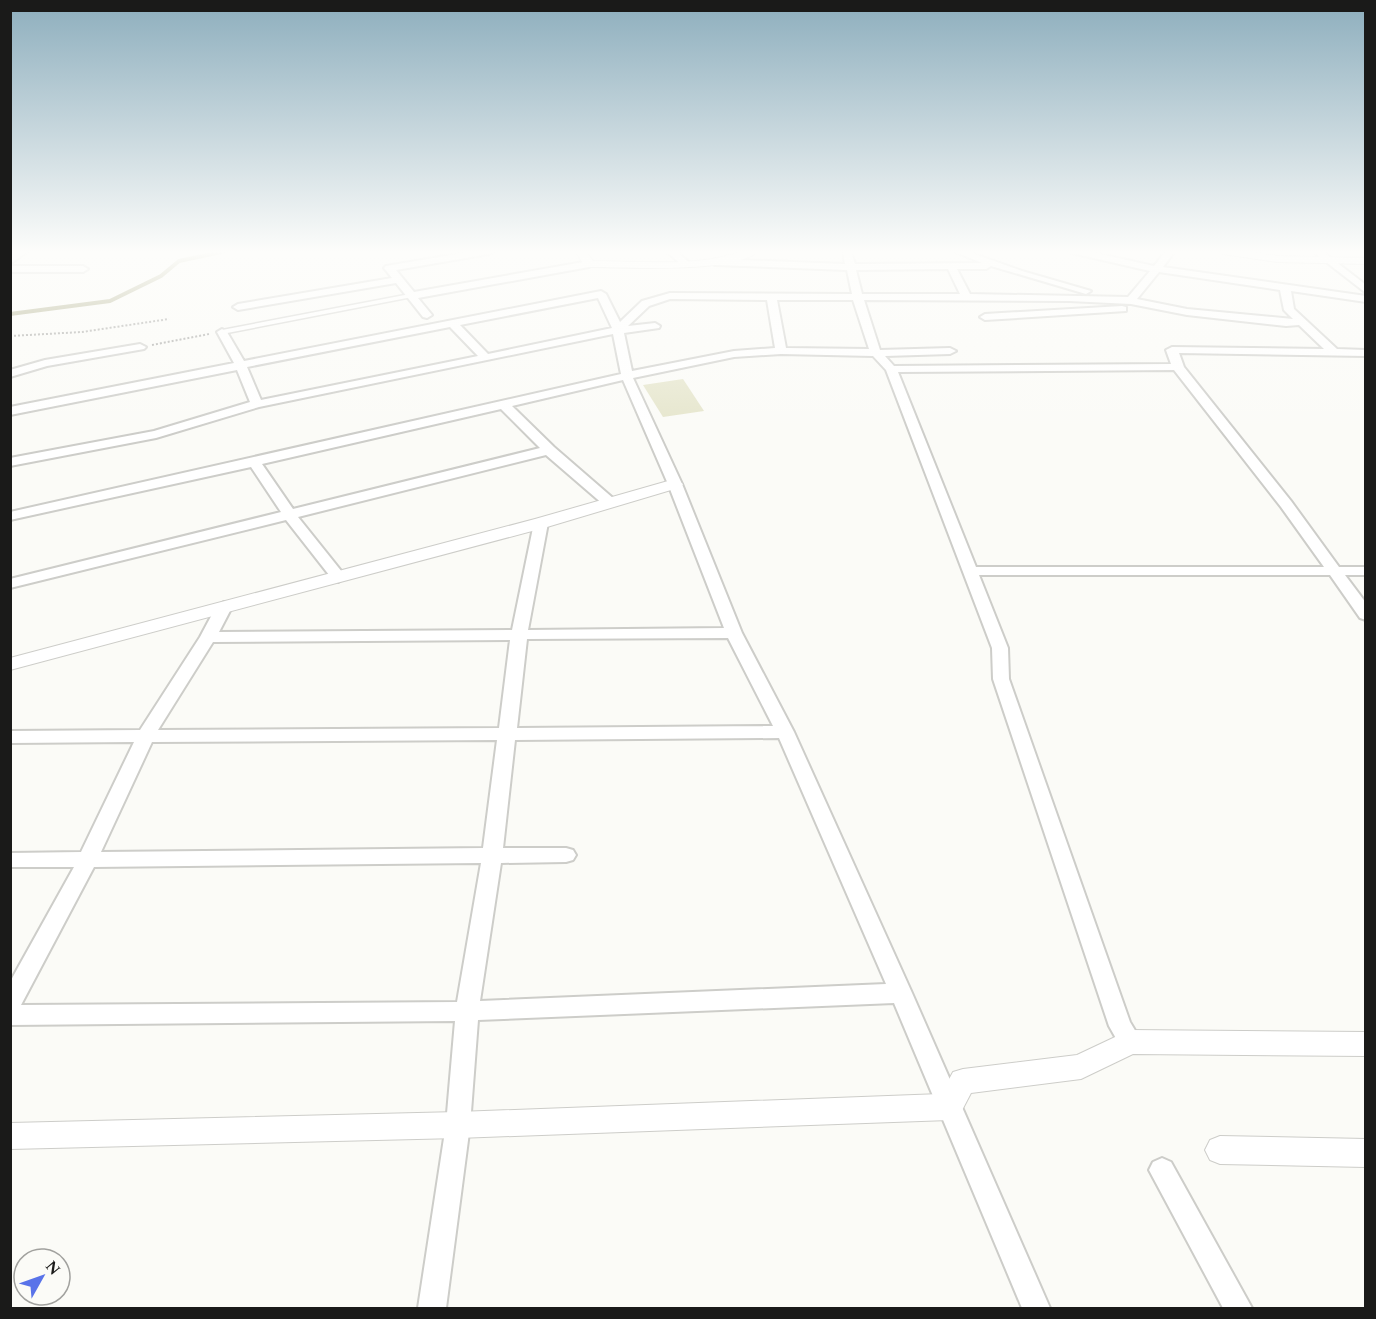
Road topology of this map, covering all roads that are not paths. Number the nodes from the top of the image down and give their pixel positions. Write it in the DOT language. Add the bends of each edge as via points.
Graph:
graph roads {
  1 [pos="324,313"];
  2 [pos="425,313"];
  3 [pos="509,313"];
  4 [pos="610,313"];
  5 [pos="635,313"];
  6 [pos="774,313"];
  7 [pos="863,313"];
  8 [pos="1053,313"];
  9 [pos="1203,313"];
  10 [pos="1291,313"];
  11 [pos="427,315"];
  12 [pos="985,317"];
  13 [pos="1300,322"];
  14 [pos="453,324"];
  15 [pos="655,326"];
  16 [pos="618,330"];
  17 [pos="222,332"];
  18 [pos="140,347"];
  19 [pos="781,351"];
  20 [pos="950,351"];
  21 [pos="876,353"];
  22 [pos="1335,353"];
  23 [pos="1365,353"];
  24 [pos="486,358"];
  25 [pos="45,363"];
  26 [pos="241,366"];
  27 [pos="1178,367"];
  28 [pos="10,369"];
  29 [pos="891,369"];
  30 [pos="10,374"];
  31 [pos="627,377"];
  32 [pos="257,404"];
  33 [pos="504,405"];
  34 [pos="10,411"];
  35 [pos="549,450"];
  36 [pos="10,462"];
  37 [pos="254,462"];
  38 [pos="675,484"];
  39 [pos="609,502"];
  40 [pos="289,514"];
  41 [pos="10,516"];
  42 [pos="541,523"];
  43 [pos="968,571"];
  44 [pos="1365,571"];
  45 [pos="1332,572"];
  46 [pos="338,577"];
  47 [pos="10,584"];
  48 [pos="224,607"];
  49 [pos="1365,615"];
  50 [pos="734,633"];
  51 [pos="519,636"];
  52 [pos="208,638"];
  53 [pos="10,664"];
  54 [pos="785,732"];
  55 [pos="508,733"];
  56 [pos="10,737"];
  57 [pos="145,737"];
  58 [pos="566,855"];
  59 [pos="492,856"];
  60 [pos="88,859"];
  61 [pos="10,860"];
  62 [pos="901,993"];
  63 [pos="10,1004"];
  64 [pos="467,1011"];
  65 [pos="10,1015"];
  66 [pos="1130,1042"];
  67 [pos="1365,1044"];
  68 [pos="949,1107"];
  69 [pos="458,1125"];
  70 [pos="10,1136"];
  71 [pos="1220,1150"];
  72 [pos="1365,1152"];
  73 [pos="1162,1170"];
  74 [pos="432,1308"];
  75 [pos="1036,1308"];
  76 [pos="1238,1308"];
  1 -- 17 [label="lane"];
  2 -- 11 [label="street"];
  3 -- 14 [label="street"];
  4 -- 16 [label="street"];
  5 -- 16 [label="street"];
  6 -- 19 [label="street"];
  7 -- 21 [label="street"];
  8 -- 12 [label="street"];
  9 -- 13 [label="street"];
  10 -- 13 [label="street"];
  13 -- 22 [label="street"];
  14 -- 24 [label="street"];
  14 -- 26 [label="street"];
  15 -- 16 [label="street"];
  16 -- 24 [label="street"];
  16 -- 31 [label="street"];
  17 -- 26 [label="street"];
  18 -- 25 [label="street"];
  19 -- 21 [label="street"];
  19 -- 31 [label="street" via="734,354"];
  20 -- 21 [label="street"];
  21 -- 29 [label="street"];
  22 -- 23 [label="street"];
  22 -- 27 [label="street" via="1172,350"];
  24 -- 32 [label="street"];
  25 -- 28 [label="street"];
  25 -- 30 [label="street"];
  26 -- 32 [label="street"];
  26 -- 34 [label="street"];
  27 -- 29 [label="street"];
  27 -- 45 [label="street" via="1286,504"];
  29 -- 43 [label="street"];
  31 -- 33 [label="street"];
  31 -- 38 [label="street"];
  32 -- 36 [label="street" via="156,434"];
  33 -- 35 [label="street"];
  33 -- 37 [label="street"];
  35 -- 39 [label="street"];
  35 -- 40 [label="street"];
  37 -- 40 [label="street"];
  37 -- 41 [label="street"];
  38 -- 39 [label="street"];
  38 -- 50 [label="street"];
  39 -- 42 [label="street"];
  40 -- 46 [label="street"];
  40 -- 47 [label="street"];
  42 -- 46 [label="street"];
  42 -- 51 [label="street"];
  43 -- 45 [label="street"];
  43 -- 66 [label="street" via="1000,648 1001,679 1120,1026"];
  44 -- 45 [label="street"];
  45 -- 49 [label="street"];
  46 -- 48 [label="street"];
  48 -- 52 [label="street"];
  48 -- 53 [label="street"];
  50 -- 51 [label="street"];
  50 -- 54 [label="street"];
  51 -- 52 [label="street"];
  51 -- 55 [label="street"];
  52 -- 57 [label="street"];
  54 -- 55 [label="street"];
  54 -- 62 [label="street"];
  55 -- 57 [label="street"];
  55 -- 59 [label="street"];
  56 -- 57 [label="street"];
  57 -- 60 [label="street"];
  58 -- 59 [label="street"];
  59 -- 60 [label="street"];
  59 -- 64 [label="street"];
  60 -- 61 [label="street"];
  60 -- 63 [label="street"];
  62 -- 64 [label="street"];
  62 -- 68 [label="street"];
  64 -- 65 [label="street"];
  64 -- 69 [label="street"];
  66 -- 67 [label="street"];
  66 -- 68 [label="street" via="1082,1067 963,1081"];
  68 -- 69 [label="street"];
  68 -- 75 [label="street"];
  69 -- 70 [label="street"];
  69 -- 74 [label="street"];
  71 -- 72 [label="street"];
  73 -- 76 [label="street"];
}
